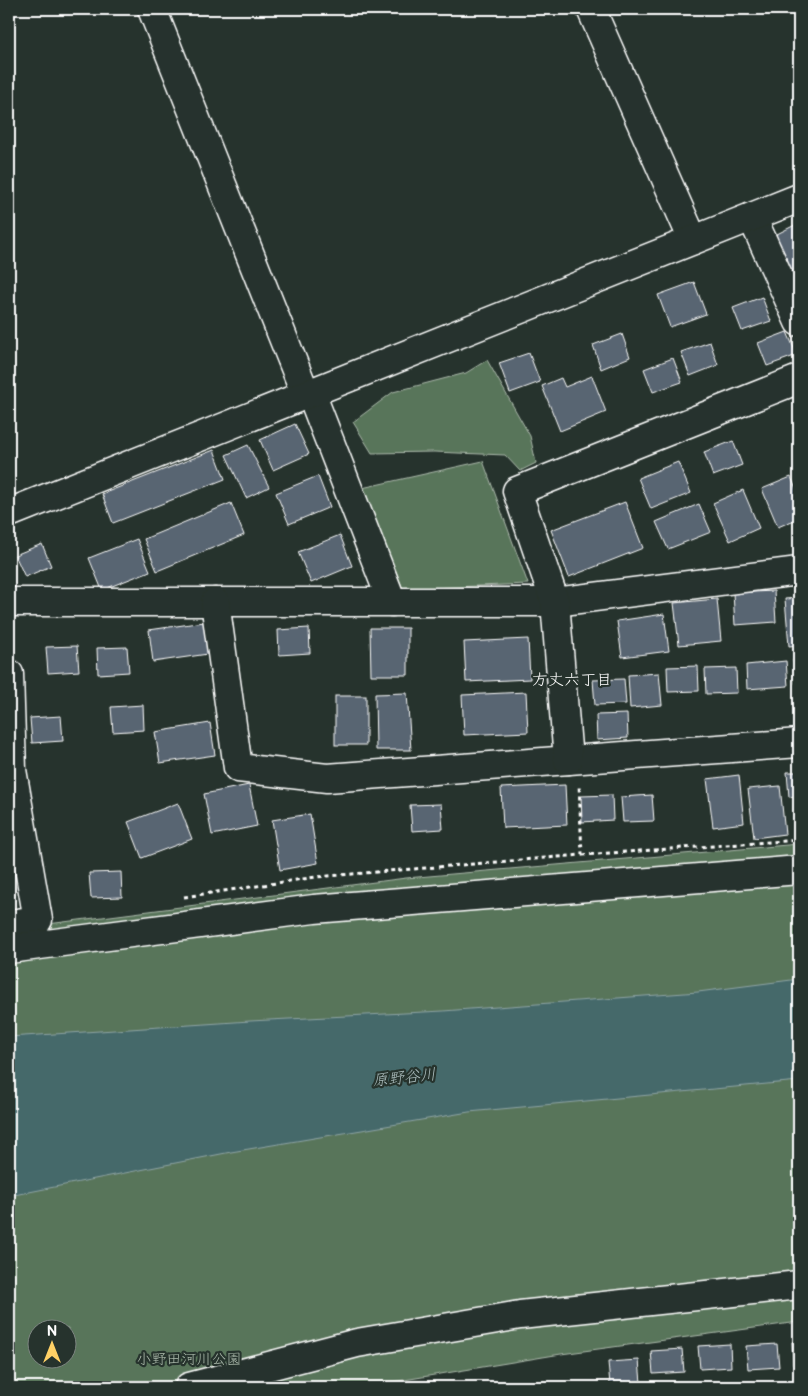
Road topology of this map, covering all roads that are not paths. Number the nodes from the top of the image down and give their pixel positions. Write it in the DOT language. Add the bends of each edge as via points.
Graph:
graph roads {
  1 [pos="152,9"];
  2 [pos="592,9"];
  3 [pos="799,198"];
  4 [pos="752,217"];
  5 [pos="693,240"];
  6 [pos="799,322"];
  7 [pos="799,379"];
  8 [pos="308,394"];
  9 [pos="9,513"];
  10 [pos="799,571"];
  11 [pos="9,602"];
  12 [pos="215,602"];
  13 [pos="392,602"];
  14 [pos="555,602"];
  15 [pos="9,674"];
  16 [pos="799,743"];
  17 [pos="572,760"];
  18 [pos="799,870"];
  19 [pos="9,924"];
  20 [pos="9,949"];
  21 [pos="799,1285"];
  22 [pos="189,1387"];
  1 -- 8 [label="street"];
  2 -- 5 [label="street"];
  3 -- 4 [label="street"];
  4 -- 5 [label="street"];
  4 -- 6 [label="street"];
  5 -- 8 [label="street"];
  7 -- 14 [label="street" via="517,491"];
  8 -- 9 [label="street"];
  8 -- 13 [label="street"];
  10 -- 14 [label="street"];
  11 -- 12 [label="street"];
  12 -- 13 [label="street"];
  12 -- 17 [label="street" via="238,768 327,778"];
  13 -- 14 [label="street"];
  14 -- 17 [label="street"];
  15 -- 19 [label="street" via="12,770 38,920"];
  16 -- 17 [label="street"];
  18 -- 20 [label="street" via="314,909"];
  21 -- 22 [label="street" via="520,1314 357,1343"];
}
